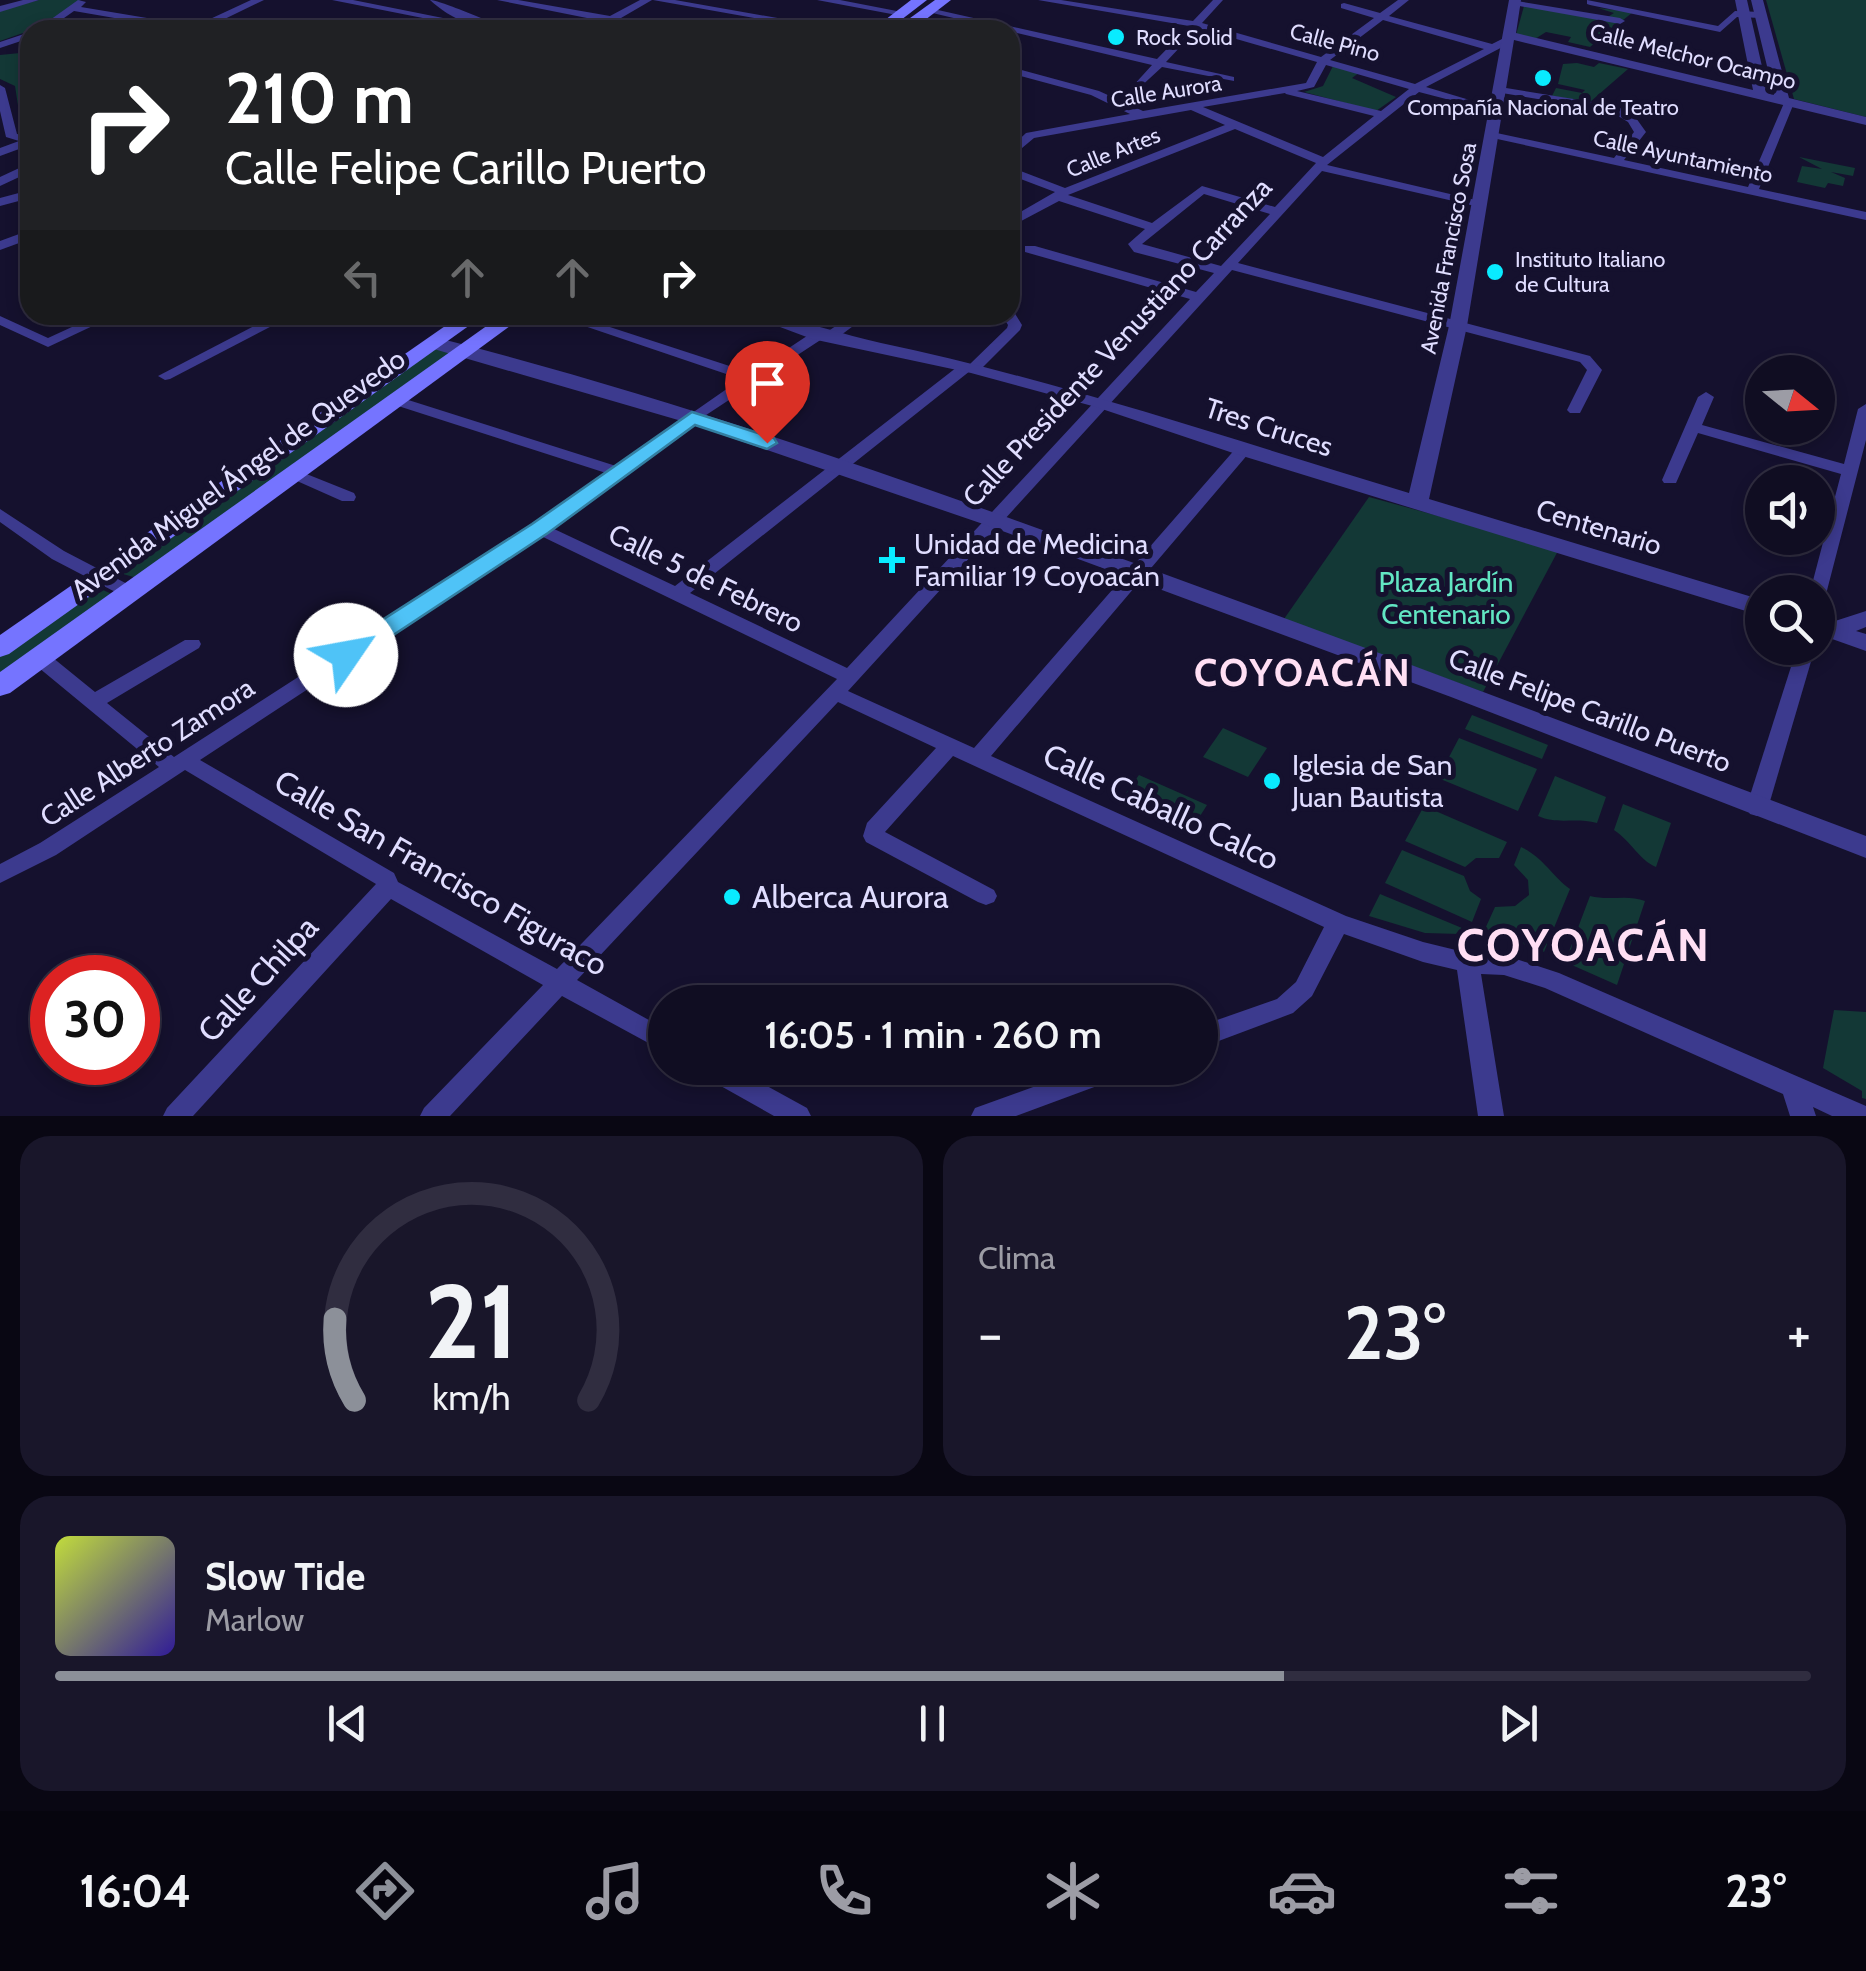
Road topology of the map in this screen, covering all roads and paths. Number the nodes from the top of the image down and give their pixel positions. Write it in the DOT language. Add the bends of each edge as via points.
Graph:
graph roads {
  1 [pos="34,0"];
  2 [pos="85,0"];
  3 [pos="260,0"];
  4 [pos="338,0"];
  5 [pos="423,0"];
  6 [pos="436,0"];
  7 [pos="502,0"];
  8 [pos="647,0"];
  9 [pos="658,0"];
  10 [pos="822,0"];
  11 [pos="944,0"];
  12 [pos="1042,0"];
  13 [pos="1218,0"];
  14 [pos="1404,0"];
  15 [pos="1756,0"];
  16 [pos="1515,1"];
  17 [pos="1592,1"];
  18 [pos="0,5"];
  19 [pos="924,6"];
  20 [pos="1344,6"];
  21 [pos="1743,7"];
  22 [pos="72,8"];
  23 [pos="1570,12"];
  24 [pos="902,13"];
  25 [pos="1761,15"];
  26 [pos="1377,16"];
  27 [pos="56,20"];
  28 [pos="139,20"];
  29 [pos="217,20"];
  30 [pos="426,20"];
  31 [pos="443,20"];
  32 [pos="467,20"];
  33 [pos="611,20"];
  34 [pos="779,20"];
  35 [pos="893,20"];
  36 [pos="984,20"];
  37 [pos="1620,21"];
  38 [pos="1196,24"];
  39 [pos="1020,29"];
  40 [pos="1503,41"];
  41 [pos="1323,60"];
  42 [pos="1162,62"];
  43 [pos="1020,73"];
  44 [pos="1230,79"];
  45 [pos="1137,87"];
  46 [pos="1418,87"];
  47 [pos="0,88"];
  48 [pos="1500,90"];
  49 [pos="1285,91"];
  50 [pos="1762,95"];
  51 [pos="1786,102"];
  52 [pos="1194,108"];
  53 [pos="1496,111"];
  54 [pos="1382,115"];
  55 [pos="1144,116"];
  56 [pos="1866,121"];
  57 [pos="1235,125"];
  58 [pos="1492,135"];
  59 [pos="20,138"];
  60 [pos="1020,140"];
  61 [pos="1618,162"];
  62 [pos="1322,164"];
  63 [pos="1020,176"];
  64 [pos="1752,192"];
  65 [pos="1061,194"];
  66 [pos="1480,205"];
  67 [pos="1278,212"];
  68 [pos="1866,216"];
  69 [pos="1020,217"];
  70 [pos="1151,226"];
  71 [pos="1030,249"];
  72 [pos="1226,268"];
  73 [pos="1197,298"];
  74 [pos="0,320"];
  75 [pos="87,325"];
  76 [pos="266,325"];
  77 [pos="457,325"];
  78 [pos="501,325"];
  79 [pos="590,325"];
  80 [pos="787,325"];
  81 [pos="844,325"];
  82 [pos="1015,325"];
  83 [pos="1458,326"];
  84 [pos="823,337"];
  85 [pos="434,343"];
  86 [pos="464,352"];
  87 [pos="970,367"];
  88 [pos="165,376"];
  89 [pos="752,378"];
  90 [pos="1706,397"];
  91 [pos="397,401"];
  92 [pos="1104,404"];
  93 [pos="1866,409"];
  94 [pos="1575,410"];
  95 [pos="692,418"];
  96 [pos="1693,427"];
  97 [pos="1863,429"];
  98 [pos="1242,450"];
  99 [pos="842,468"];
  100 [pos="1850,471"];
  101 [pos="618,472"];
  102 [pos="294,474"];
  103 [pos="1670,480"];
  104 [pos="348,497"];
  105 [pos="1417,503"];
  106 [pos="1,517"];
  107 [pos="994,520"];
  108 [pos="540,528"];
  109 [pos="1136,571"];
  110 [pos="1824,575"];
  111 [pos="99,576"];
  112 [pos="129,592"];
  113 [pos="676,595"];
  114 [pos="1745,603"];
  115 [pos="1866,618"];
  116 [pos="1835,626"];
  117 [pos="1835,632"];
  118 [pos="1866,642"];
  119 [pos="192,644"];
  120 [pos="0,648"];
  121 [pos="40,658"];
  122 [pos="1801,665"];
  123 [pos="842,685"];
  124 [pos="0,686"];
  125 [pos="93,702"];
  126 [pos="950,746"];
  127 [pos="977,758"];
  128 [pos="178,764"];
  129 [pos="1757,808"];
  130 [pos="1866,847"];
  131 [pos="0,874"];
  132 [pos="388,887"];
  133 [pos="986,896"];
  134 [pos="1338,923"];
  135 [pos="1468,963"];
  136 [pos="562,982"];
  137 [pos="648,1030"];
  138 [pos="1218,1030"];
  139 [pos="742,1085"];
  140 [pos="1041,1085"];
  141 [pos="1792,1085"];
  142 [pos="176,1116"];
  143 [pos="433,1116"];
  144 [pos="798,1116"];
  145 [pos="984,1116"];
  146 [pos="1490,1116"];
  147 [pos="1803,1116"];
  148 [pos="1860,1116"];
  1 -- 18 [label="street"];
  2 -- 22 [label="street"];
  3 -- 29 [label="street"];
  4 -- 30 [label="street"];
  5 -- 31 [label="street"];
  6 -- 32 [label="street"];
  7 -- 33 [label="street"];
  8 -- 33 [label="street"];
  9 -- 34 [label="street"];
  10 -- 24 [label="street"];
  11 -- 19 [label="main road"];
  12 -- 38 [label="street, Calle Pino"];
  13 -- 38 [label="street"];
  14 -- 26 [label="street, Calle Aurora"];
  15 -- 25 [label="street"];
  16 -- 23 [label="street"];
  16 -- 40 [label="street, Avenida Francisco Sosa"];
  17 -- 21 [label="street" via="1720,29"];
  17 -- 23 [label="street"];
  19 -- 24 [label="main road"];
  19 -- 36 [label="street"];
  20 -- 26 [label="street"];
  21 -- 25 [label="street"];
  21 -- 50 [label="street"];
  22 -- 27 [label="street"];
  22 -- 28 [label="street"];
  23 -- 37 [label="street"];
  24 -- 35 [label="main road"];
  25 -- 51 [label="street"];
  26 -- 40 [label="street"];
  26 -- 41 [label="street, Calle Aurora"];
  38 -- 41 [label="street, Calle Pino"];
  38 -- 42 [label="street"];
  39 -- 42 [label="street"];
  40 -- 46 [label="street, Calle Presidente Venustiano Carranza"];
  40 -- 48 [label="street, Avenida Francisco Sosa"];
  40 -- 50 [label="street, Calle Melchor Ocampo"];
  41 -- 46 [label="street, Calle Pino"];
  41 -- 49 [label="street, Calle Aurora" via="1310,85"];
  42 -- 44 [label="street"];
  42 -- 45 [label="street"];
  43 -- 55 [label="street" via="1095,93"];
  46 -- 53 [label="street, Calle Pino"];
  46 -- 54 [label="street, Calle Presidente Venustiano Carranza"];
  47 -- 59 [label="street" via="12,137"];
  48 -- 53 [label="street, Avenida Francisco Sosa"];
  48 -- 61 [label="street" via="1620,112 1640,132"];
  49 -- 52 [label="street, Calle Aurora"];
  49 -- 54 [label="street"];
  50 -- 51 [label="street, Calle Melchor Ocampo"];
  51 -- 56 [label="street, Calle Melchor Ocampo"];
  51 -- 64 [label="street"];
  52 -- 55 [label="street, Calle Aurora"];
  52 -- 57 [label="street"];
  53 -- 58 [label="street, Avenida Francisco Sosa"];
  54 -- 62 [label="street, Calle Presidente Venustiano Carranza"];
  55 -- 60 [label="street, Calle Aurora"];
  57 -- 62 [label="street"];
  57 -- 65 [label="street, Calle Artes"];
  58 -- 61 [label="street, Calle Ayuntamiento"];
  58 -- 66 [label="street, Avenida Francisco Sosa"];
  61 -- 64 [label="street, Calle Ayuntamiento"];
  62 -- 66 [label="street"];
  62 -- 67 [label="street, Calle Presidente Venustiano Carranza"];
  63 -- 65 [label="street"];
  64 -- 68 [label="street, Calle Ayuntamiento"];
  65 -- 69 [label="street, Calle Artes"];
  65 -- 70 [label="street"];
  66 -- 83 [label="street, Avenida Francisco Sosa"];
  67 -- 70 [label="street" via="1202,190"];
  67 -- 72 [label="street, Calle Presidente Venustiano Carranza"];
  70 -- 72 [label="street" via="1134,242 1136,248"];
  71 -- 73 [label="street"];
  72 -- 73 [label="street, Calle Presidente Venustiano Carranza"];
  72 -- 83 [label="street"];
  73 -- 92 [label="street, Calle Presidente Venustiano Carranza"];
  74 -- 75 [label="street" via="48,343"];
  76 -- 88 [label="street"];
  77 -- 85 [label="main road, Avenida Miguel Ángel de Quevedo"];
  78 -- 86 [label="main road, Avenida Miguel Ángel de Quevedo"];
  79 -- 89 [label="street"];
  80 -- 84 [label="street, Tres Cruces"];
  81 -- 84 [label="street, Calle Alberto Zamora"];
  82 -- 87 [label="street"];
  83 -- 94 [label="street" via="1585,358 1594,370"];
  83 -- 105 [label="street, Avenida Francisco Sosa"];
  84 -- 87 [label="street, Tres Cruces"];
  84 -- 89 [label="street, Calle Alberto Zamora"];
  85 -- 86 [label="street, Calle Felipe Carillo Puerto"];
  85 -- 111 [label="main road, Avenida Miguel Ángel de Quevedo"];
  86 -- 91 [label="main road, Avenida Miguel Ángel de Quevedo"];
  86 -- 95 [label="street, Calle Felipe Carillo Puerto"];
  87 -- 92 [label="street, Tres Cruces"];
  87 -- 99 [label="street"];
  89 -- 95 [label="street, Calle Alberto Zamora"];
  90 -- 96 [label="street"];
  91 -- 101 [label="street"];
  91 -- 102 [label="main road, Avenida Miguel Ángel de Quevedo"];
  92 -- 98 [label="street, Tres Cruces"];
  92 -- 107 [label="street, Calle Presidente Venustiano Carranza"];
  93 -- 97 [label="street"];
  95 -- 99 [label="street, Calle Felipe Carillo Puerto"];
  95 -- 101 [label="street, Calle Alberto Zamora"];
  96 -- 100 [label="street"];
  96 -- 103 [label="street"];
  97 -- 100 [label="street"];
  98 -- 105 [label="street, Tres Cruces"];
  98 -- 109 [label="street"];
  99 -- 107 [label="street, Calle Felipe Carillo Puerto"];
  99 -- 113 [label="street"];
  100 -- 110 [label="street"];
  101 -- 108 [label="street, Calle Alberto Zamora"];
  102 -- 104 [label="street"];
  102 -- 112 [label="main road, Avenida Miguel Ángel de Quevedo"];
  105 -- 114 [label="street, Centenario"];
  106 -- 111 [label="street"];
  107 -- 109 [label="street, Calle Felipe Carillo Puerto"];
  107 -- 123 [label="street, Calle Presidente Venustiano Carranza"];
  108 -- 113 [label="street, Calle 5 de Febrero"];
  108 -- 128 [label="street, Calle Alberto Zamora"];
  109 -- 127 [label="street"];
  109 -- 129 [label="street, Calle Felipe Carillo Puerto"];
  111 -- 112 [label="street"];
  111 -- 120 [label="main road, Avenida Miguel Ángel de Quevedo"];
  112 -- 121 [label="main road, Avenida Miguel Ángel de Quevedo"];
  113 -- 123 [label="street, Calle 5 de Febrero"];
  115 -- 116 [label="street"];
  117 -- 118 [label="street"];
  119 -- 125 [label="street"];
  121 -- 124 [label="main road, Avenida Miguel Ángel de Quevedo"];
  121 -- 125 [label="street, Calle San Francisco Figuraco"];
  122 -- 129 [label="street"];
  123 -- 126 [label="street, Calle Caballo Calco"];
  123 -- 136 [label="street, Calle Presidente Venustiano Carranza"];
  125 -- 128 [label="street, Calle San Francisco Figuraco"];
  126 -- 127 [label="street, Calle Caballo Calco"];
  126 -- 133 [label="street" via="874,836"];
  127 -- 134 [label="street, Calle Caballo Calco"];
  128 -- 131 [label="street, Calle Alberto Zamora"];
  128 -- 132 [label="street, Calle San Francisco Figuraco" via="386,879"];
  129 -- 130 [label="street, Calle Felipe Carillo Puerto"];
  132 -- 136 [label="street, Calle San Francisco Figuraco"];
  132 -- 142 [label="street, Calle Chilpa"];
  134 -- 135 [label="street, Calle Caballo Calco"];
  134 -- 138 [label="street" via="1304,989 1285,1006"];
  135 -- 141 [label="street, Calle Caballo Calco" via="1504,964 1552,980"];
  135 -- 146 [label="street"];
  136 -- 137 [label="street, Calle San Francisco Figuraco"];
  136 -- 143 [label="street, Calle Presidente Venustiano Carranza"];
  139 -- 144 [label="street"];
  140 -- 145 [label="street"];
  141 -- 147 [label="street"];
  141 -- 148 [label="street, Calle Caballo Calco"];
}
